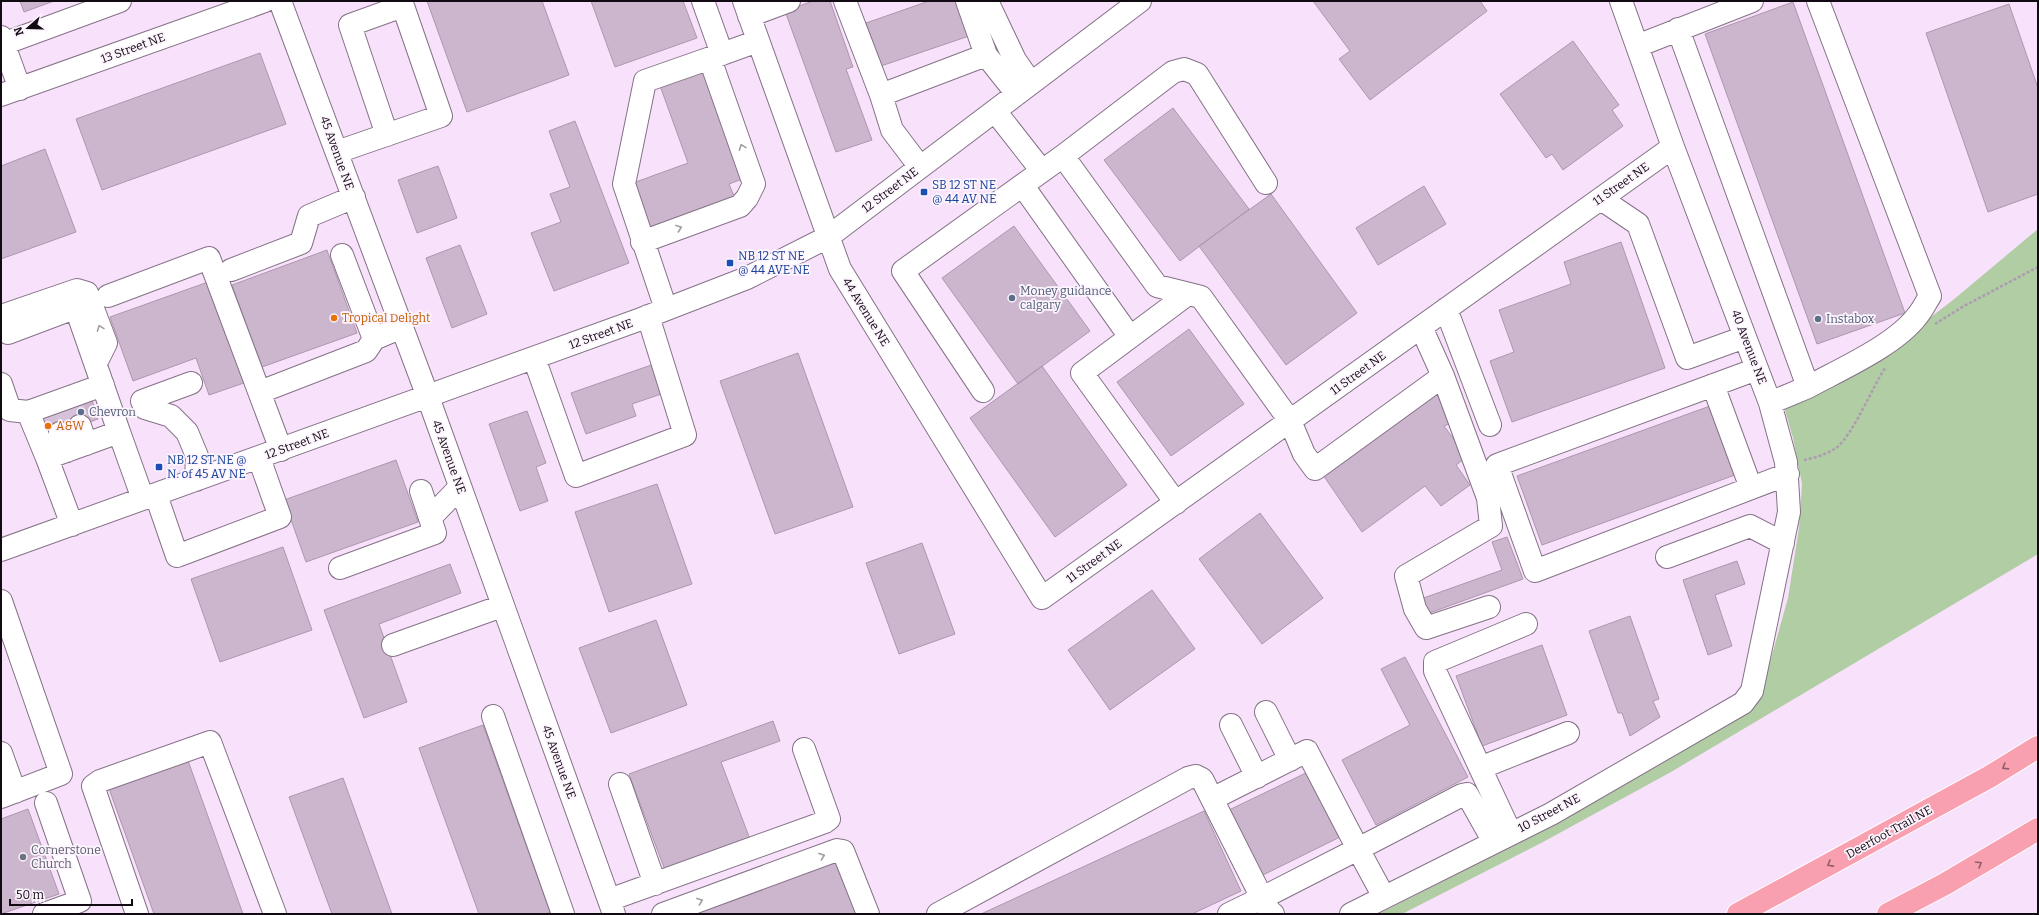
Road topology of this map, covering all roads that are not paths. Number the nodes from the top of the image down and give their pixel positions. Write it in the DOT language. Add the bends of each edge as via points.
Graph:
graph roads {
  1 [pos="120,1"];
  2 [pos="265,1"];
  3 [pos="280,1"];
  4 [pos="703,1"];
  5 [pos="789,1"];
  6 [pos="845,1"];
  7 [pos="967,1"];
  8 [pos="987,1"];
  9 [pos="1140,1"];
  10 [pos="1621,1"];
  11 [pos="1752,1"];
  12 [pos="1818,1"];
  13 [pos="747,8"];
  14 [pos="1678,29"];
  15 [pos="758,41"];
  16 [pos="1637,46"];
  17 [pos="3,49"];
  18 [pos="986,55"];
  19 [pos="716,56"];
  20 [pos="1024,89"];
  21 [pos="11,92"];
  22 [pos="881,95"];
  23 [pos="995,111"];
  24 [pos="388,134"];
  25 [pos="1673,147"];
  26 [pos="337,152"];
  27 [pos="1063,156"];
  28 [pos="920,167"];
  29 [pos="1042,171"];
  30 [pos="1266,183"];
  31 [pos="1023,186"];
  32 [pos="354,197"];
  33 [pos="1601,199"];
  34 [pos="828,237"];
  35 [pos="642,242"];
  36 [pos="342,255"];
  37 [pos="231,270"];
  38 [pos="1188,294"];
  39 [pos="108,296"];
  40 [pos="1446,309"];
  41 [pos="657,313"];
  42 [pos="5,324"];
  43 [pos="1421,327"];
  44 [pos="402,328"];
  45 [pos="1130,337"];
  46 [pos="1745,337"];
  47 [pos="374,338"];
  48 [pos="534,358"];
  49 [pos="1757,369"];
  50 [pos="1443,376"];
  51 [pos="191,383"];
  52 [pos="1,384"];
  53 [pos="103,385"];
  54 [pos="1713,385"];
  55 [pos="1808,387"];
  56 [pos="983,391"];
  57 [pos="260,392"];
  58 [pos="428,397"];
  59 [pos="1770,403"];
  60 [pos="28,412"];
  61 [pos="1290,421"];
  62 [pos="67,422"];
  63 [pos="1490,425"];
  64 [pos="119,432"];
  65 [pos="281,450"];
  66 [pos="46,458"];
  67 [pos="259,458"];
  68 [pos="1787,468"];
  69 [pos="196,480"];
  70 [pos="460,488"];
  71 [pos="1752,488"];
  72 [pos="421,491"];
  73 [pos="149,497"];
  74 [pos="1176,503"];
  75 [pos="430,518"];
  76 [pos="72,524"];
  77 [pos="1783,544"];
  78 [pos="1,550"];
  79 [pos="1667,557"];
  80 [pos="340,568"];
  81 [pos="1042,598"];
  82 [pos="2,606"];
  83 [pos="502,606"];
  84 [pos="1489,607"];
  85 [pos="1526,624"];
  86 [pos="393,645"];
  87 [pos="1743,704"];
  88 [pos="1266,712"];
  89 [pos="493,716"];
  90 [pos="1231,725"];
  91 [pos="1568,733"];
  92 [pos="2038,747"];
  93 [pos="804,749"];
  94 [pos="1,753"];
  95 [pos="1290,760"];
  96 [pos="1480,768"];
  97 [pos="1257,777"];
  98 [pos="620,784"];
  99 [pos="8,794"];
  100 [pos="1212,799"];
  101 [pos="46,802"];
  102 [pos="2038,829"];
  103 [pos="1502,838"];
  104 [pos="1358,849"];
  105 [pos="655,884"];
  106 [pos="1945,884"];
  107 [pos="1384,897"];
  108 [pos="612,907"];
  109 [pos="1269,910"];
  110 [pos="44,914"];
  111 [pos="137,914"];
  112 [pos="275,914"];
  113 [pos="564,914"];
  114 [pos="664,914"];
  115 [pos="868,914"];
  116 [pos="938,914"];
  117 [pos="1229,914"];
  118 [pos="1351,914"];
  119 [pos="1738,914"];
  120 [pos="1888,914"];
  121 [pos="1898,914"];
  1 -- 17 [label="street"];
  2 -- 21 [label="street, 13 Street NE"];
  3 -- 26 [label="street, 45 Avenue NE"];
  4 -- 19 [label="street"];
  5 -- 13 [label="street"];
  6 -- 22 [label="street"];
  7 -- 18 [label="street"];
  8 -- 20 [label="street" via="1015,60"];
  9 -- 20 [label="street, 12 Street NE"];
  10 -- 16 [label="street, 40 Avenue NE"];
  11 -- 14 [label="street"];
  12 -- 55 [label="street" via="1930,296 1918,316 1897,335 1861,359"];
  13 -- 15 [label="street, 44 Avenue NE"];
  14 -- 16 [label="street"];
  14 -- 55 [label="street"];
  15 -- 19 [label="street"];
  15 -- 34 [label="street, 44 Avenue NE"];
  16 -- 25 [label="street, 40 Avenue NE"];
  17 -- 21 [label="street"];
  18 -- 20 [label="street"];
  18 -- 22 [label="street"];
  19 -- 35 [label="street" via="645,81 624,184"];
  35 -- 19 [label="street, one-way" via="740,206 754,184"];
  20 -- 23 [label="street, 12 Street NE"];
  22 -- 28 [label="street" via="892,130"];
  23 -- 28 [label="street, 12 Street NE"];
  23 -- 29 [label="street"];
  24 -- 24 [label="street" via="440,116 403,6 350,25"];
  24 -- 26 [label="street"];
  25 -- 33 [label="street, 11 Street NE"];
  25 -- 46 [label="street, 40 Avenue NE"];
  26 -- 32 [label="street, 45 Avenue NE"];
  27 -- 29 [label="street"];
  27 -- 30 [label="street" via="1173,72 1184,69 1197,74"];
  27 -- 38 [label="street" via="1157,286"];
  28 -- 34 [label="street, 12 Street NE"];
  29 -- 31 [label="street"];
  31 -- 45 [label="street"];
  31 -- 56 [label="street" via="903,271"];
  32 -- 37 [label="street" via="309,216 301,244"];
  32 -- 44 [label="street, 45 Avenue NE"];
  33 -- 40 [label="street, 11 Street NE"];
  33 -- 46 [label="street" via="1638,224 1687,358"];
  34 -- 41 [label="street, 12 Street NE" via="747,278"];
  34 -- 81 [label="street, 44 Avenue NE" via="840,269"];
  35 -- 41 [label="street"];
  36 -- 47 [label="street"];
  38 -- 45 [label="street"];
  38 -- 61 [label="street" via="1201,298"];
  39 -- 57 [label="street" via="209,258"];
  40 -- 43 [label="street, 11 Street NE"];
  40 -- 63 [label="street"];
  41 -- 48 [label="street, 12 Street NE"];
  41 -- 48 [label="street" via="686,434 576,476"];
  42 -- 53 [label="street" via="69,310 78,314"];
  43 -- 50 [label="street"];
  43 -- 61 [label="street, 11 Street NE"];
  44 -- 47 [label="street"];
  44 -- 58 [label="street, 45 Avenue NE"];
  45 -- 74 [label="street" via="1082,372"];
  46 -- 49 [label="street, 40 Avenue NE"];
  47 -- 57 [label="street" via="366,351"];
  48 -- 58 [label="street, 12 Street NE"];
  49 -- 54 [label="street"];
  49 -- 59 [label="street, 40 Avenue NE"];
  50 -- 61 [label="street" via="1315,469 1304,454"];
  50 -- 84 [label="street" via="1488,498 1491,526 1406,576 1416,609 1426,628"];
  51 -- 69 [label="street" via="142,401 145,408 171,416 187,432 197,456"];
  52 -- 60 [label="street" via="10,410"];
  53 -- 62 [label="street"];
  53 -- 64 [label="street"];
  54 -- 71 [label="street"];
  54 -- 71 [label="street" via="1497,465 1535,572"];
  55 -- 59 [label="street"];
  57 -- 65 [label="street"];
  58 -- 65 [label="street, 12 Street NE"];
  58 -- 70 [label="street, 45 Avenue NE"];
  59 -- 68 [label="street, 40 Avenue NE"];
  60 -- 62 [label="street"];
  60 -- 66 [label="street"];
  61 -- 74 [label="street, 11 Street NE"];
  62 -- 64 [label="street"];
  62 -- 66 [label="street"];
  64 -- 73 [label="street"];
  65 -- 67 [label="street, 12 Street NE"];
  66 -- 76 [label="street"];
  67 -- 69 [label="street, 12 Street NE"];
  67 -- 73 [label="street" via="280,517 177,556"];
  68 -- 71 [label="street"];
  68 -- 77 [label="street, 40 Avenue NE" via="1789,512"];
  69 -- 73 [label="street, 12 Street NE"];
  70 -- 75 [label="street"];
  70 -- 83 [label="street, 45 Avenue NE"];
  72 -- 75 [label="street"];
  73 -- 76 [label="street, 12 Street NE"];
  74 -- 81 [label="street, 11 Street NE"];
  75 -- 80 [label="street" via="435,533"];
  76 -- 78 [label="street, 12 Street NE"];
  77 -- 79 [label="street" via="1750,526"];
  77 -- 87 [label="street, 40 Avenue NE" via="1752,690"];
  82 -- 99 [label="street" via="61,774"];
  83 -- 86 [label="street"];
  83 -- 108 [label="street, 45 Avenue NE"];
  85 -- 96 [label="street" via="1435,662 1435,671"];
  87 -- 103 [label="street, 10 Street NE" via="1551,814"];
  88 -- 95 [label="street"];
  89 -- 113 [label="street"];
  90 -- 97 [label="street"];
  91 -- 96 [label="street"];
  92 -- 119 [label="highway, Deerfoot Trail NE, one-way" via="1989,777"];
  93 -- 105 [label="street" via="829,819"];
  94 -- 99 [label="street"];
  95 -- 97 [label="street"];
  95 -- 104 [label="street" via="1307,751"];
  96 -- 103 [label="street"];
  97 -- 100 [label="street"];
  98 -- 105 [label="street"];
  100 -- 109 [label="street"];
  100 -- 116 [label="street" via="1202,779 1196,776 1188,778"];
  101 -- 110 [label="street" via="80,901"];
  106 -- 102 [label="highway, one-way"];
  103 -- 104 [label="street" via="1467,794"];
  103 -- 107 [label="street, 10 Street NE"];
  104 -- 107 [label="street"];
  104 -- 109 [label="street"];
  105 -- 108 [label="street"];
  106 -- 120 [label="highway"];
  106 -- 121 [label="highway"];
  107 -- 118 [label="street, 10 Street NE"];
  109 -- 117 [label="street"];
  111 -- 112 [label="street" via="93,786 100,781 210,742"];
  114 -- 115 [label="street, one-way" via="837,850 843,851 848,861"];
}
